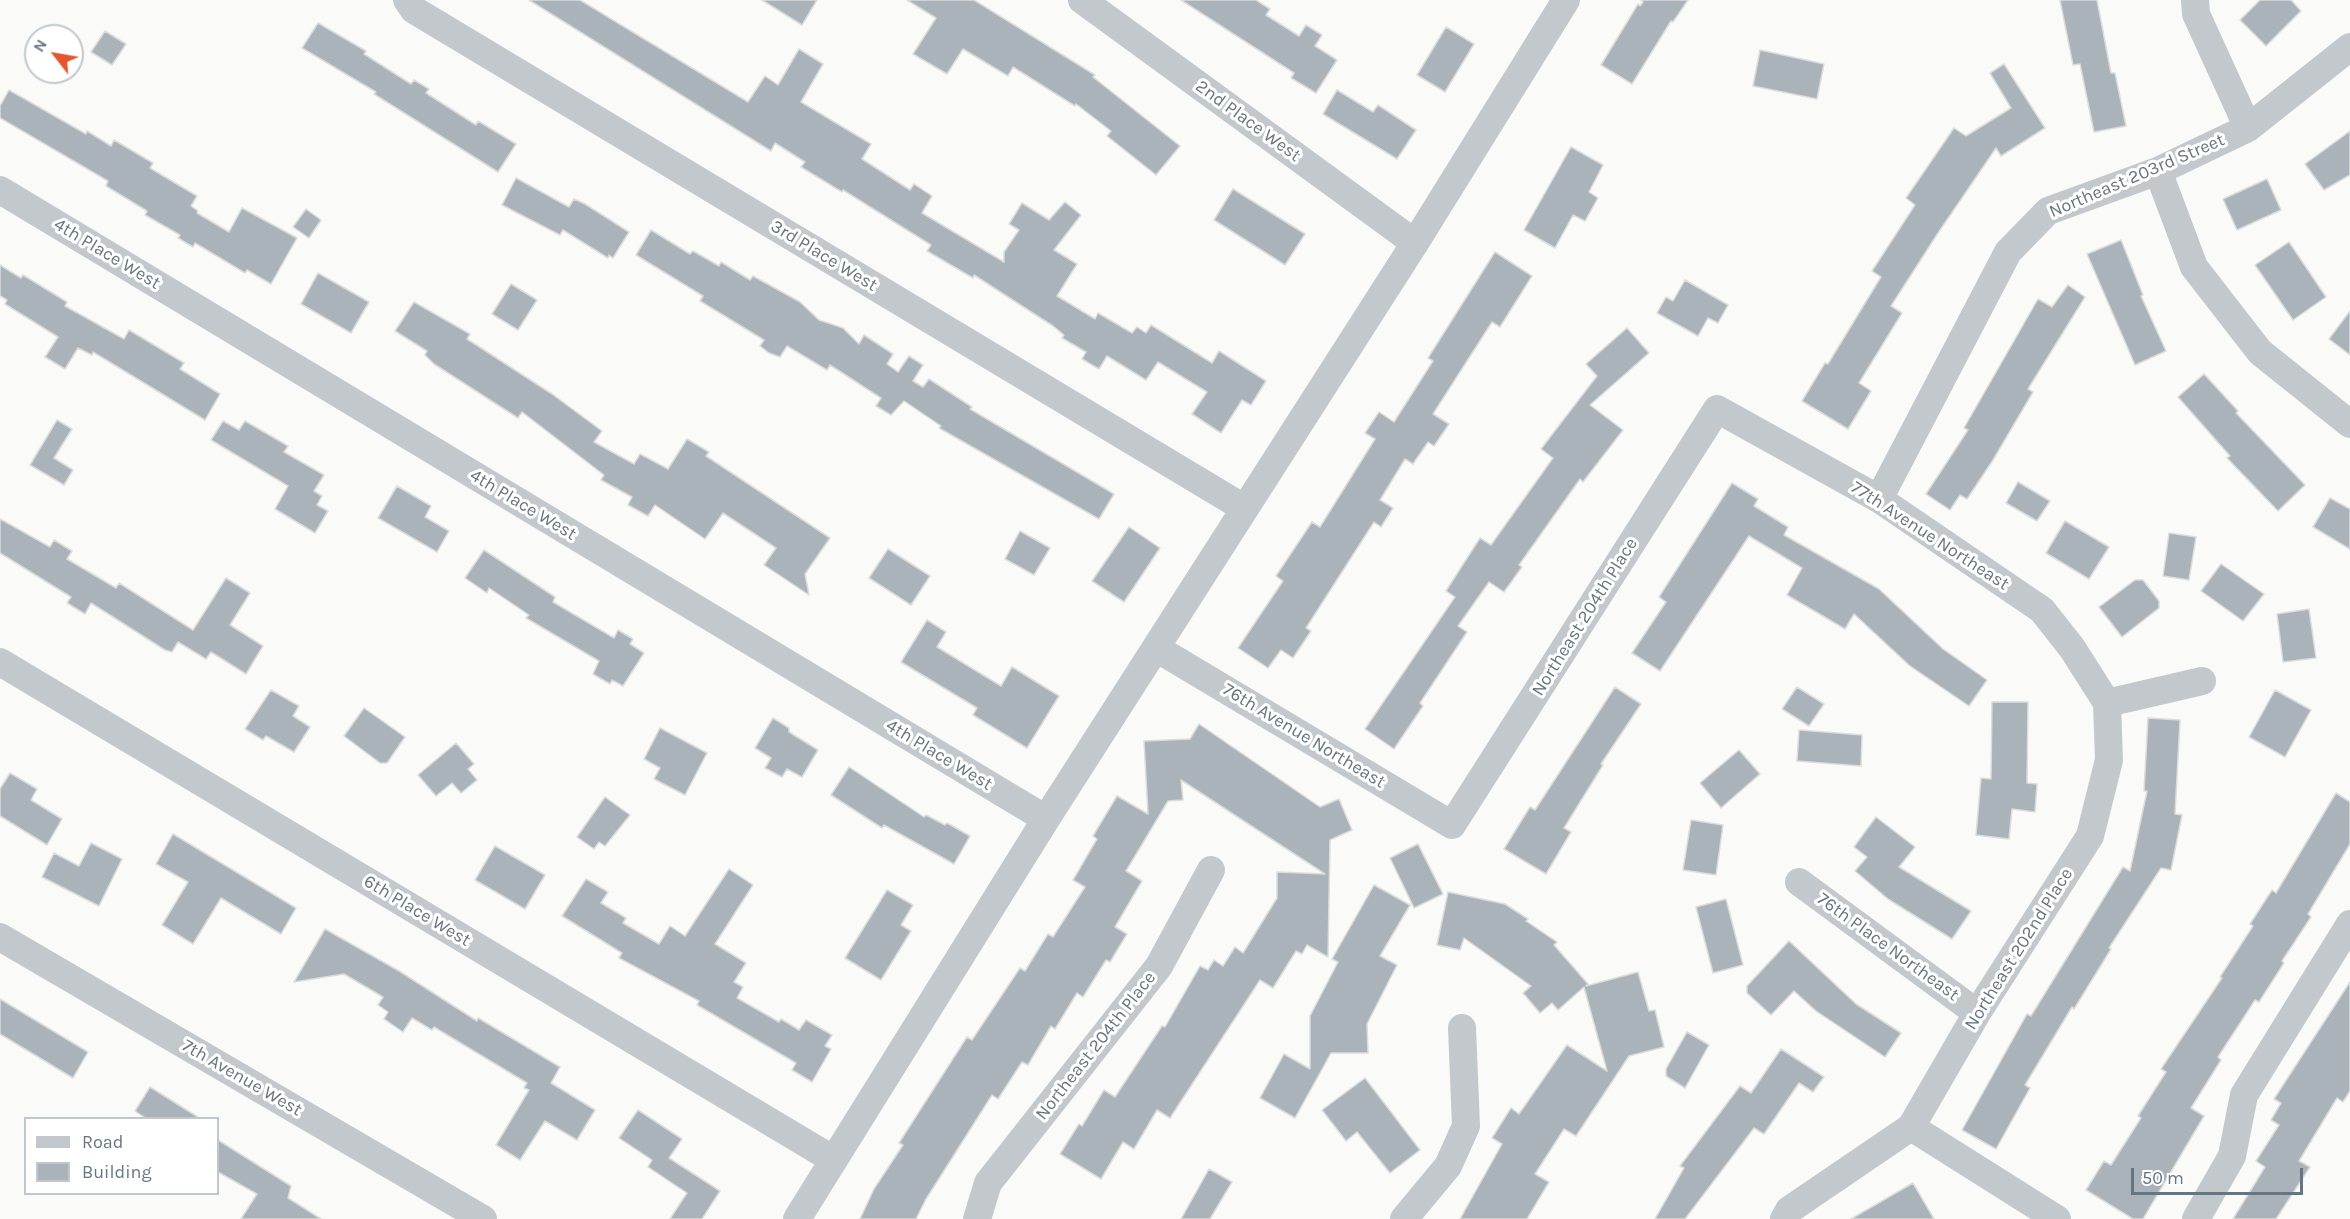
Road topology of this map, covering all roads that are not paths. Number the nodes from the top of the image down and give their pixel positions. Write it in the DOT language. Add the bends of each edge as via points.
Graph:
graph roads {
  1 [pos="407,0"];
  2 [pos="1082,0"];
  3 [pos="1566,0"];
  4 [pos="2195,0"];
  5 [pos="2350,47"];
  6 [pos="2248,128"];
  7 [pos="2157,171"];
  8 [pos="0,190"];
  9 [pos="1414,243"];
  10 [pos="1717,409"];
  11 [pos="2350,424"];
  12 [pos="1880,499"];
  13 [pos="1244,508"];
  14 [pos="1156,648"];
  15 [pos="0,662"];
  16 [pos="2202,681"];
  17 [pos="2107,703"];
  18 [pos="1046,819"];
  19 [pos="1452,825"];
  20 [pos="1211,870"];
  21 [pos="1798,882"];
  22 [pos="2350,924"];
  23 [pos="0,937"];
  24 [pos="1977,1013"];
  25 [pos="1462,1028"];
  26 [pos="1911,1127"];
  27 [pos="834,1161"];
  28 [pos="483,1219"];
  29 [pos="797,1219"];
  30 [pos="977,1219"];
  31 [pos="1404,1219"];
  32 [pos="1784,1219"];
  33 [pos="2057,1219"];
  34 [pos="2196,1219"];
  1 -- 13 [label="street, 3rd Place West" via="414,10"];
  2 -- 9 [label="street, 2nd Place West"];
  3 -- 9 [label="street"];
  4 -- 6 [label="street" via="2196,14"];
  5 -- 6 [label="street, Northeast 203rd Street"];
  6 -- 7 [label="street, Northeast 203rd Street"];
  7 -- 11 [label="street" via="2194,267 2260,352"];
  7 -- 12 [label="street, Northeast 203rd Street" via="2048,211 2008,252"];
  8 -- 18 [label="street, 4th Place West"];
  9 -- 13 [label="street"];
  10 -- 12 [label="street, 77th Avenue Northeast"];
  10 -- 19 [label="street, Northeast 204th Place"];
  12 -- 17 [label="street, 77th Avenue Northeast" via="2042,610"];
  13 -- 14 [label="street"];
  14 -- 18 [label="street"];
  14 -- 19 [label="street, 76th Avenue Northeast"];
  15 -- 27 [label="street, 6th Place West"];
  16 -- 17 [label="street"];
  17 -- 24 [label="street, Northeast 202nd Place" via="2109,760 2090,836"];
  18 -- 27 [label="street"];
  20 -- 30 [label="street, Northeast 204th Place" via="1159,966 988,1184"];
  21 -- 24 [label="street, 76th Place Northeast"];
  22 -- 34 [label="street" via="2244,1095 2232,1156"];
  23 -- 28 [label="street, 7th Avenue West"];
  24 -- 26 [label="street, Northeast 202nd Place"];
  25 -- 31 [label="street" via="1466,1126 1448,1166"];
  26 -- 32 [label="street, Northeast 202nd Place" via="1789,1210"];
  26 -- 33 [label="street"];
  27 -- 29 [label="street"];
}
